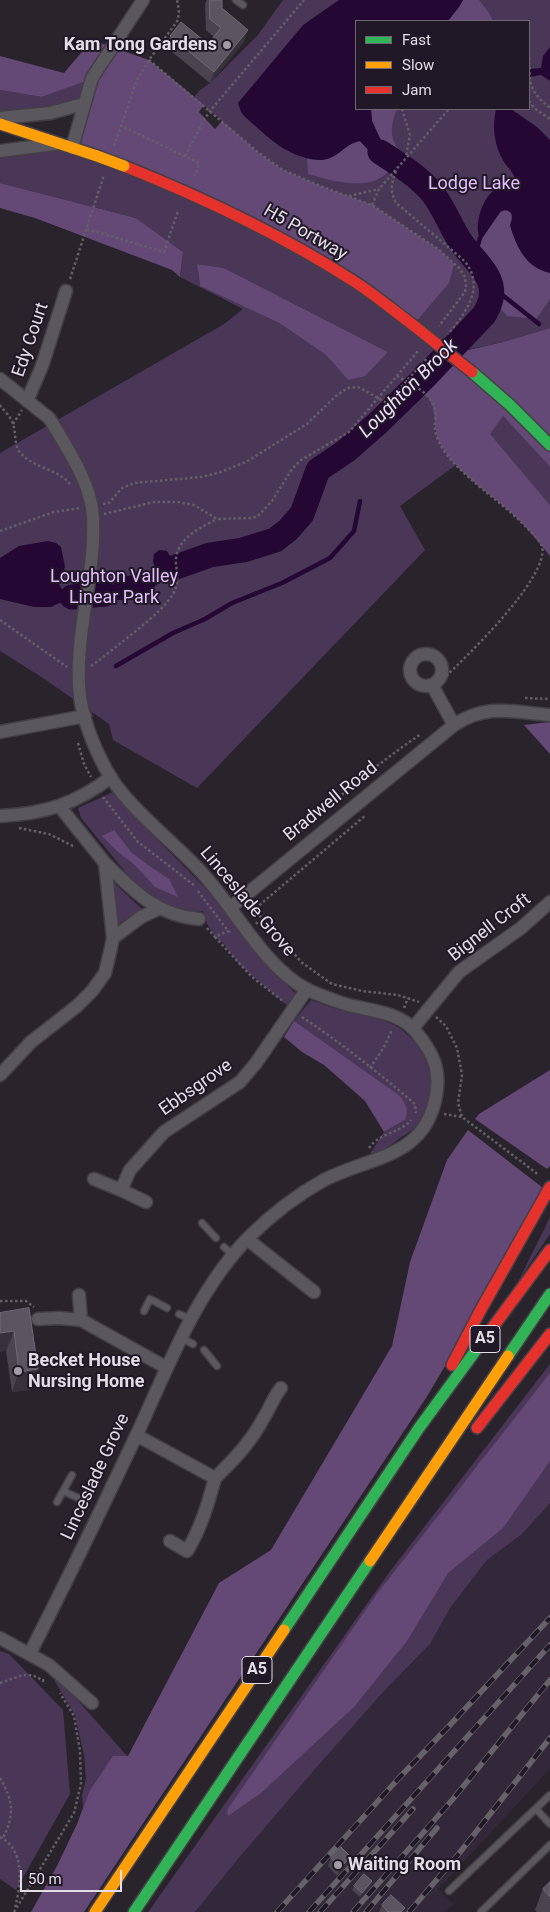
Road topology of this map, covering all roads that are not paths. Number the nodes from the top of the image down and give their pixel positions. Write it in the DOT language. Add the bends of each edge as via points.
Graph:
graph roads {
  1 [pos="143,0"];
  2 [pos="236,0"];
  3 [pos="243,6"];
  4 [pos="83,104"];
  5 [pos="0,118"];
  6 [pos="0,124"];
  7 [pos="66,146"];
  8 [pos="0,151"];
  9 [pos="66,291"];
  10 [pos="0,379"];
  11 [pos="27,401"];
  12 [pos="550,445"];
  13 [pos="433,687"];
  14 [pos="550,715"];
  15 [pos="85,716"];
  16 [pos="454,725"];
  17 [pos="0,732"];
  18 [pos="111,777"];
  19 [pos="60,807"];
  20 [pos="0,816"];
  21 [pos="105,863"];
  22 [pos="550,902"];
  23 [pos="231,907"];
  24 [pos="158,909"];
  25 [pos="199,919"];
  26 [pos="113,938"];
  27 [pos="307,989"];
  28 [pos="413,1028"];
  29 [pos="0,1075"];
  30 [pos="94,1179"];
  31 [pos="550,1187"];
  32 [pos="121,1190"];
  33 [pos="146,1202"];
  34 [pos="202,1223"];
  35 [pos="216,1238"];
  36 [pos="247,1239"];
  37 [pos="224,1246"];
  38 [pos="550,1250"];
  39 [pos="234,1256"];
  40 [pos="314,1292"];
  41 [pos="550,1294"];
  42 [pos="79,1295"];
  43 [pos="167,1308"];
  44 [pos="144,1311"];
  45 [pos="179,1314"];
  46 [pos="39,1319"];
  47 [pos="81,1320"];
  48 [pos="192,1320"];
  49 [pos="550,1334"];
  50 [pos="204,1350"];
  51 [pos="217,1366"];
  52 [pos="167,1368"];
  53 [pos="281,1388"];
  54 [pos="419,1428"];
  55 [pos="472,1434"];
  56 [pos="136,1435"];
  57 [pos="454,1458"];
  58 [pos="72,1475"];
  59 [pos="216,1478"];
  60 [pos="63,1491"];
  61 [pos="57,1502"];
  62 [pos="93,1505"];
  63 [pos="170,1541"];
  64 [pos="352,1589"];
  65 [pos="0,1638"];
  66 [pos="30,1653"];
  67 [pos="92,1703"];
  68 [pos="550,1795"];
  69 [pos="536,1809"];
  70 [pos="550,1824"];
  71 [pos="550,1845"];
  72 [pos="449,1891"];
  73 [pos="95,1912"];
  74 [pos="134,1912"];
  75 [pos="481,1912"];
  1 -- 4 [label="street" via="92,78"];
  2 -- 3 [label="lane"];
  4 -- 5 [label="street" via="50,113"];
  4 -- 7 [label="street"];
  6 -- 7 [label="main road, H5 Portway"];
  7 -- 8 [label="street"];
  7 -- 12 [label="main road, H5 Portway, bridge" via="178,187 248,220 347,277 472,372"];
  9 -- 11 [label="street, Edy Court"];
  10 -- 11 [label="street, Linceslade Grove"];
  11 -- 15 [label="street, Linceslade Grove" via="53,424 79,471 91,563 79,669 80,699"];
  13 -- 16 [label="street"];
  14 -- 16 [label="street, Bradwell Road" via="488,710 468,716"];
  15 -- 17 [label="street"];
  15 -- 18 [label="street, Linceslade Grove" via="96,749"];
  16 -- 23 [label="street, Bradwell Road"];
  18 -- 19 [label="street"];
  18 -- 23 [label="street, Linceslade Grove" via="124,795 202,873"];
  19 -- 20 [label="street"];
  19 -- 21 [label="street"];
  21 -- 24 [label="street"];
  21 -- 26 [label="street"];
  22 -- 28 [label="street, Bignell Croft" via="521,928 459,972"];
  23 -- 27 [label="street, Linceslade Grove" via="275,966"];
  24 -- 25 [label="street" via="182,918"];
  24 -- 26 [label="street"];
  26 -- 29 [label="street" via="105,973 92,991 31,1042"];
  27 -- 28 [label="street, Linceslade Grove" via="345,1004 387,1013"];
  27 -- 32 [label="street, Ebbsgrove" via="240,1082 164,1132 130,1170"];
  28 -- 36 [label="street, Linceslade Grove" via="431,1053 439,1079 433,1112 419,1136 396,1152 355,1165 322,1181 276,1212"];
  30 -- 32 [label="street"];
  31 -- 54 [label="main road"];
  32 -- 33 [label="street"];
  34 -- 35 [label="lane"];
  36 -- 39 [label="street, Linceslade Grove"];
  36 -- 40 [label="street"];
  37 -- 39 [label="lane"];
  38 -- 54 [label="main road, A5"];
  39 -- 48 [label="street, Linceslade Grove" via="211,1284"];
  41 -- 64 [label="main road, A5"];
  42 -- 47 [label="street"];
  43 -- 44 [label="lane" via="150,1299"];
  45 -- 48 [label="lane"];
  46 -- 47 [label="street"];
  47 -- 52 [label="street"];
  48 -- 52 [label="street, Linceslade Grove" via="188,1341"];
  49 -- 55 [label="main road"];
  50 -- 51 [label="lane"];
  52 -- 56 [label="street, Linceslade Grove"];
  53 -- 59 [label="street" via="242,1452"];
  54 -- 73 [label="main road, A5"];
  56 -- 59 [label="street"];
  56 -- 62 [label="street, Linceslade Grove"];
  57 -- 64 [label="main road"];
  58 -- 60 [label="lane"];
  59 -- 63 [label="street" via="206,1511 187,1551"];
  60 -- 61 [label="lane"];
  60 -- 62 [label="lane"];
  62 -- 66 [label="street, Linceslade Grove"];
  64 -- 74 [label="main road, A5"];
  65 -- 66 [label="street"];
  66 -- 67 [label="street" via="49,1665"];
  68 -- 69 [label="lane"];
  69 -- 70 [label="lane"];
  69 -- 72 [label="lane"];
  71 -- 75 [label="lane"];
}
